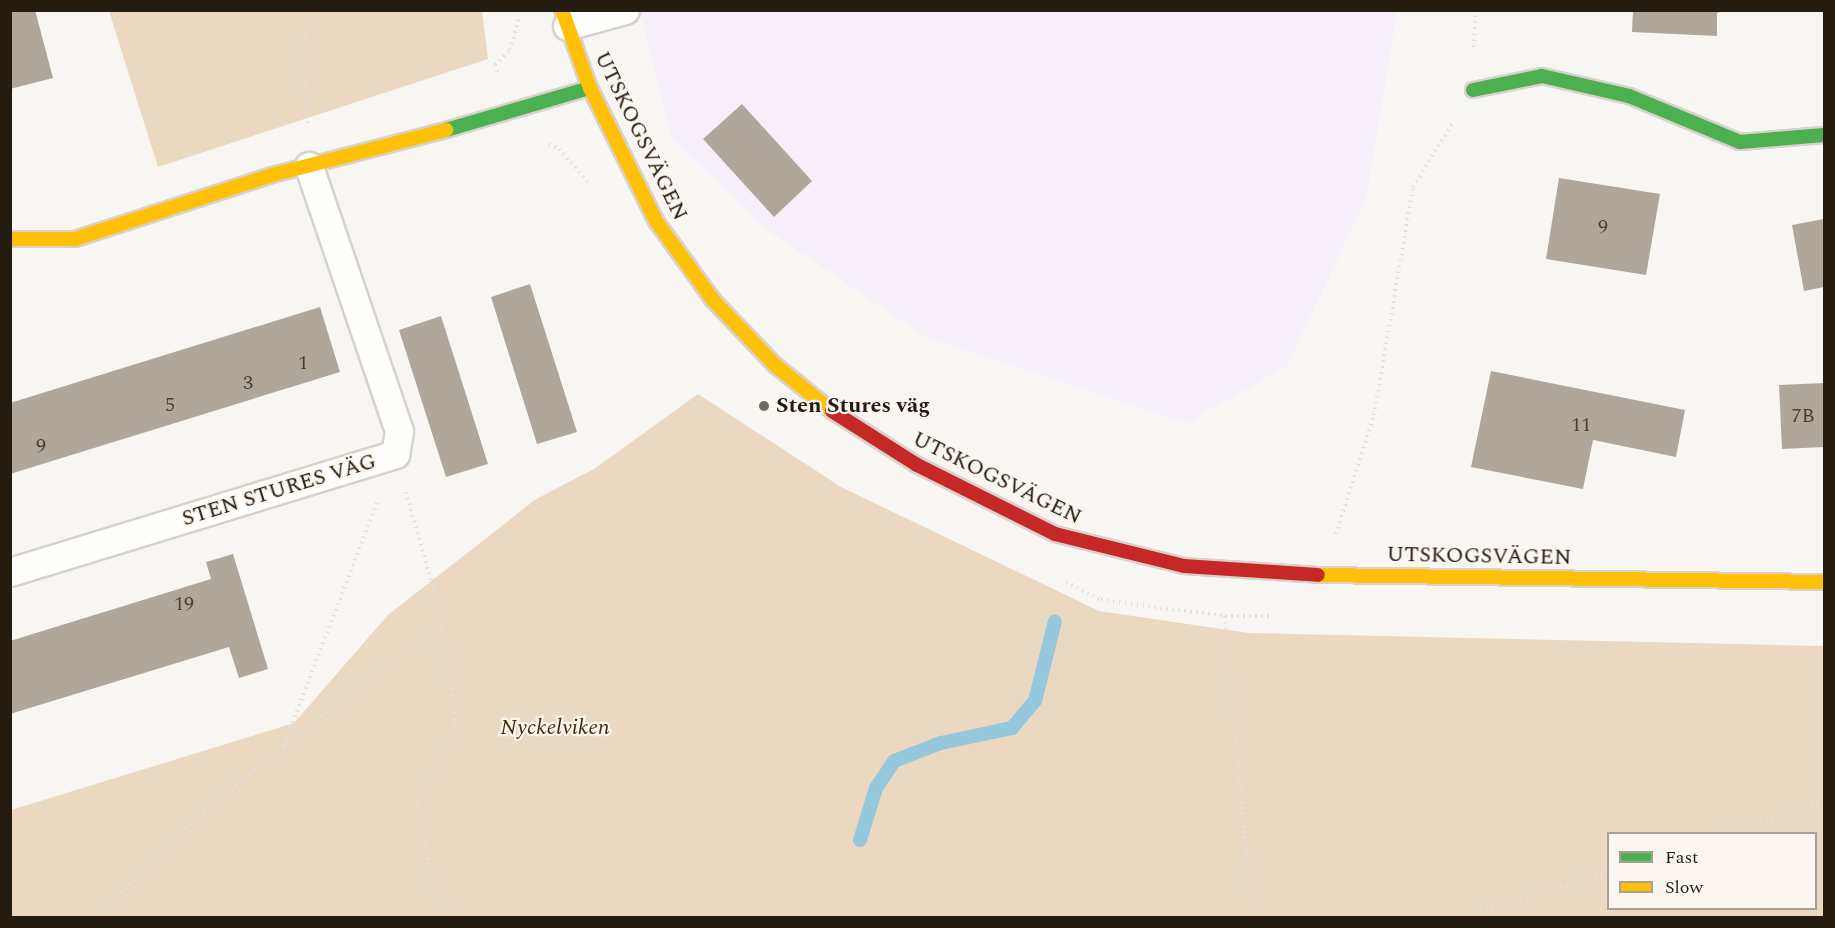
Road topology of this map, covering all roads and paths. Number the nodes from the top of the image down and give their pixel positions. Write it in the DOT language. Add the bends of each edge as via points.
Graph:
graph roads {
  1 [pos="308,10"];
  2 [pos="522,10"];
  3 [pos="625,10"];
  4 [pos="564,18"];
  5 [pos="590,88"];
  6 [pos="1473,90"];
  7 [pos="507,110"];
  8 [pos="1824,135"];
  9 [pos="309,166"];
  10 [pos="589,184"];
  11 [pos="10,239"];
  12 [pos="395,454"];
  13 [pos="10,572"];
  14 [pos="1324,575"];
  15 [pos="1060,578"];
  16 [pos="1824,582"];
  17 [pos="1225,616"];
  18 [pos="1283,616"];
  19 [pos="443,623"];
  20 [pos="283,746"];
  21 [pos="1824,801"];
  22 [pos="1790,812"];
  23 [pos="1732,832"];
  24 [pos="1798,832"];
  25 [pos="1607,873"];
  26 [pos="1817,877"];
  27 [pos="1824,893"];
  28 [pos="95,918"];
  29 [pos="465,918"];
  30 [pos="1252,918"];
  31 [pos="1457,918"];
  1 -- 9 [label="path" via="304,46"];
  2 -- 7 [label="path" via="510,50 495,64"];
  3 -- 4 [label="lane"];
  4 -- 5 [label="street, UTSKOGSVÄGEN"];
  5 -- 7 [label="street"];
  5 -- 14 [label="street, UTSKOGSVÄGEN" via="656,221 713,300 775,365 837,415 917,465 1055,534 1184,566"];
  6 -- 8 [label="street" via="1542,76 1629,96 1740,142"];
  6 -- 14 [label="path" via="1413,187 1374,415"];
  7 -- 9 [label="street" via="414,140"];
  7 -- 10 [label="path" via="517,136 537,139 559,149"];
  9 -- 11 [label="street" via="75,239"];
  9 -- 12 [label="lane, STEN STURES VÄG" via="399,430"];
  12 -- 13 [label="lane, STEN STURES VÄG"];
  12 -- 19 [label="path"];
  12 -- 20 [label="path"];
  14 -- 16 [label="street, UTSKOGSVÄGEN"];
  15 -- 17 [label="path" via="1101,600"];
  17 -- 18 [label="path"];
  17 -- 30 [label="path"];
  19 -- 20 [label="path"];
  19 -- 29 [label="path" via="455,727 418,804 435,899"];
  20 -- 28 [label="path" via="185,828"];
  21 -- 22 [label="path"];
  22 -- 23 [label="path"];
  22 -- 24 [label="path"];
  25 -- 31 [label="path"];
  26 -- 27 [label="path"];
}
